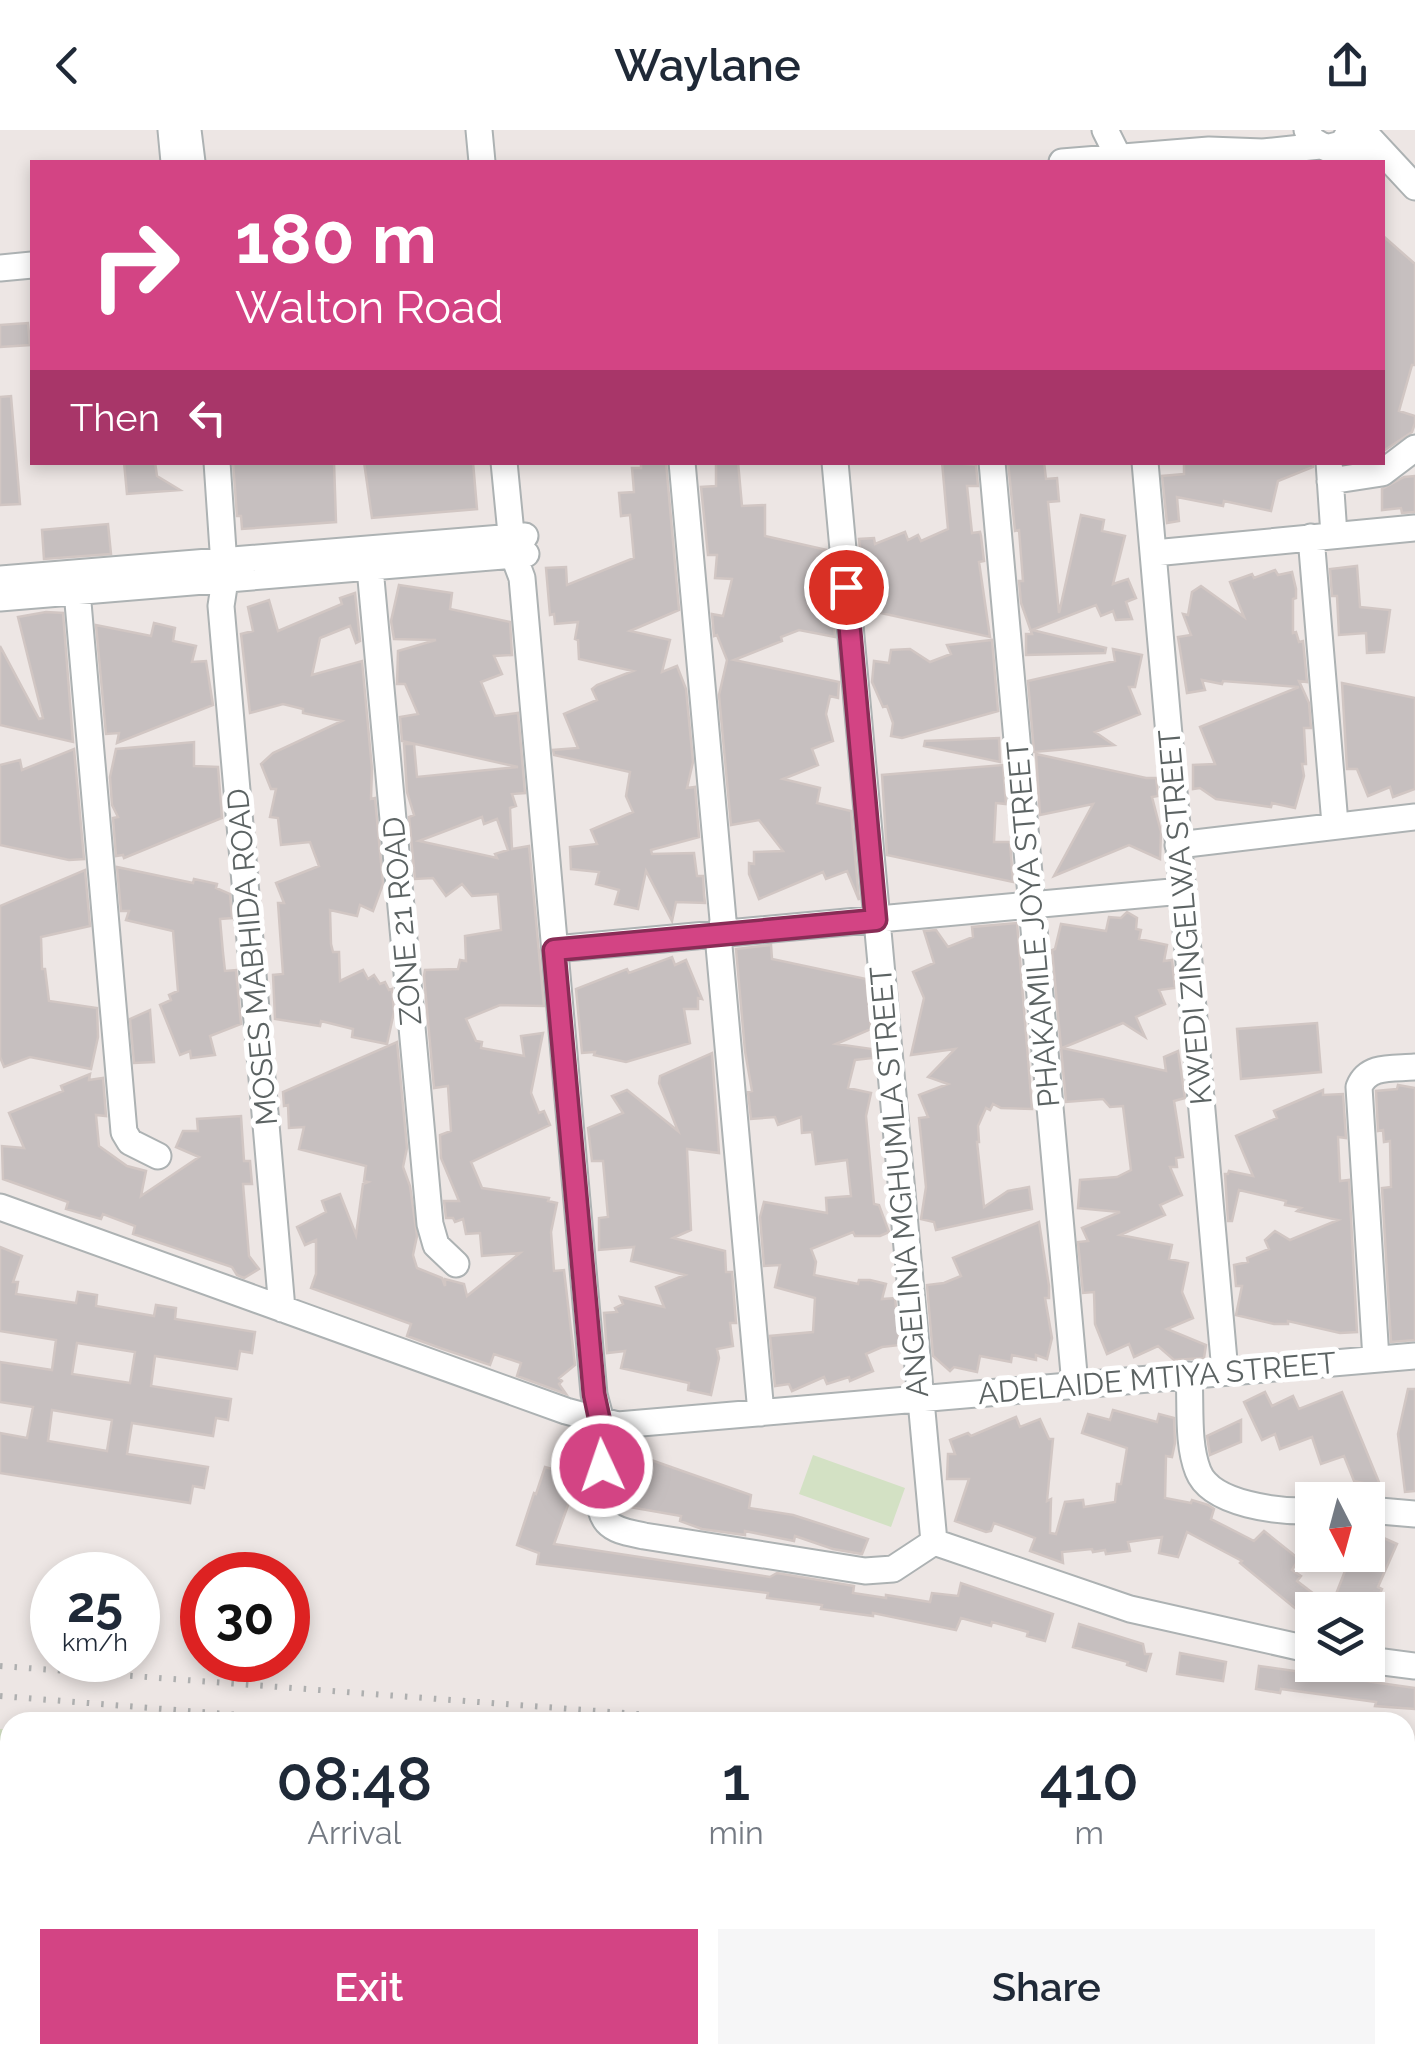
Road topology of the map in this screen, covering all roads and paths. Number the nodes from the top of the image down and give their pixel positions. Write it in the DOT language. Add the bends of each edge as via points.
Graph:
graph roads {
  1 [pos="171,130"];
  2 [pos="188,130"];
  3 [pos="479,130"];
  4 [pos="1104,130"];
  5 [pos="1291,130"];
  6 [pos="1362,130"];
  7 [pos="1328,138"];
  8 [pos="1209,150"];
  9 [pos="174,160"];
  10 [pos="192,160"];
  11 [pos="482,160"];
  12 [pos="1120,160"];
  13 [pos="1367,160"];
  14 [pos="1385,174"];
  15 [pos="1415,190"];
  16 [pos="30,265"];
  17 [pos="0,268"];
  18 [pos="1415,448"];
  19 [pos="201,465"];
  20 [pos="217,465"];
  21 [pos="504,465"];
  22 [pos="520,465"];
  23 [pos="682,465"];
  24 [pos="836,465"];
  25 [pos="992,465"];
  26 [pos="1145,465"];
  27 [pos="1329,472"];
  28 [pos="1415,528"];
  29 [pos="1323,536"];
  30 [pos="519,552"];
  31 [pos="1154,553"];
  32 [pos="370,568"];
  33 [pos="0,578"];
  34 [pos="218,578"];
  35 [pos="77,591"];
  36 [pos="0,598"];
  37 [pos="1415,817"];
  38 [pos="1335,824"];
  39 [pos="1178,845"];
  40 [pos="1182,892"];
  41 [pos="1032,905"];
  42 [pos="876,920"];
  43 [pos="721,934"];
  44 [pos="554,950"];
  45 [pos="1415,1067"];
  46 [pos="158,1156"];
  47 [pos="0,1207"];
  48 [pos="456,1264"];
  49 [pos="282,1309"];
  50 [pos="1415,1356"];
  51 [pos="1376,1359"];
  52 [pos="1225,1372"];
  53 [pos="1189,1375"];
  54 [pos="1075,1385"];
  55 [pos="918,1399"];
  56 [pos="761,1413"];
  57 [pos="600,1420"];
  58 [pos="1385,1511"];
  59 [pos="1295,1512"];
  60 [pos="1415,1514"];
  61 [pos="934,1542"];
  62 [pos="1295,1646"];
  63 [pos="1385,1662"];
  64 [pos="1415,1666"];
  1 -- 9 [label="street"];
  2 -- 10 [label="street"];
  3 -- 11 [label="street"];
  4 -- 12 [label="street"];
  5 -- 8 [label="street"];
  6 -- 15 [label="street"];
  7 -- 8 [label="street" via="1264,152"];
  7 -- 13 [label="street"];
  8 -- 12 [label="street"];
  14 -- 15 [label="street" via="1404,190"];
  16 -- 17 [label="street"];
  18 -- 27 [label="street" via="1382,473"];
  19 -- 34 [label="street, MOSES MABHIDA ROAD"];
  20 -- 34 [label="street, MOSES MABHIDA ROAD"];
  21 -- 30 [label="street"];
  22 -- 30 [label="street"];
  23 -- 43 [label="street"];
  24 -- 42 [label="street, ANGELINA MGHUMLA STREET"];
  25 -- 41 [label="street, PHAKAMILE JOYA STREET"];
  26 -- 31 [label="street, KWEDI ZINGELWA STREET"];
  27 -- 29 [label="street"];
  28 -- 29 [label="street"];
  29 -- 31 [label="street"];
  29 -- 38 [label="street"];
  30 -- 32 [label="street"];
  30 -- 34 [label="street"];
  30 -- 44 [label="street"];
  31 -- 39 [label="street, KWEDI ZINGELWA STREET"];
  32 -- 34 [label="street"];
  32 -- 48 [label="street, ZONE 21 ROAD" via="430,1224 436,1245"];
  33 -- 34 [label="street"];
  34 -- 35 [label="street"];
  34 -- 49 [label="street, MOSES MABHIDA ROAD"];
  35 -- 36 [label="street"];
  35 -- 46 [label="street" via="124,1132"];
  37 -- 38 [label="street"];
  38 -- 39 [label="street"];
  39 -- 40 [label="street, KWEDI ZINGELWA STREET"];
  40 -- 41 [label="street"];
  40 -- 52 [label="street, KWEDI ZINGELWA STREET"];
  41 -- 42 [label="street"];
  41 -- 54 [label="street, PHAKAMILE JOYA STREET"];
  42 -- 43 [label="street"];
  42 -- 55 [label="street, ANGELINA MGHUMLA STREET"];
  43 -- 44 [label="street"];
  43 -- 56 [label="street"];
  44 -- 57 [label="street"];
  45 -- 51 [label="street" via="1377,1070 1361,1080 1357,1100"];
  47 -- 49 [label="street, ADELAIDE MTIYA STREET"];
  49 -- 57 [label="street, ADELAIDE MTIYA STREET"];
  50 -- 51 [label="street, ADELAIDE MTIYA STREET"];
  51 -- 52 [label="street, ADELAIDE MTIYA STREET"];
  52 -- 53 [label="street, ADELAIDE MTIYA STREET"];
  53 -- 54 [label="street, ADELAIDE MTIYA STREET"];
  53 -- 59 [label="street" via="1194,1456 1203,1481 1253,1504"];
  54 -- 55 [label="street, ADELAIDE MTIYA STREET"];
  55 -- 56 [label="street, ADELAIDE MTIYA STREET"];
  55 -- 61 [label="street, ANGELINA MGHUMLA STREET"];
  56 -- 57 [label="street, ADELAIDE MTIYA STREET" via="618,1425"];
  57 -- 61 [label="street" via="601,1507 619,1530 880,1572"];
  58 -- 60 [label="street"];
  61 -- 62 [label="street" via="1130,1609"];
  63 -- 64 [label="street"];
}
